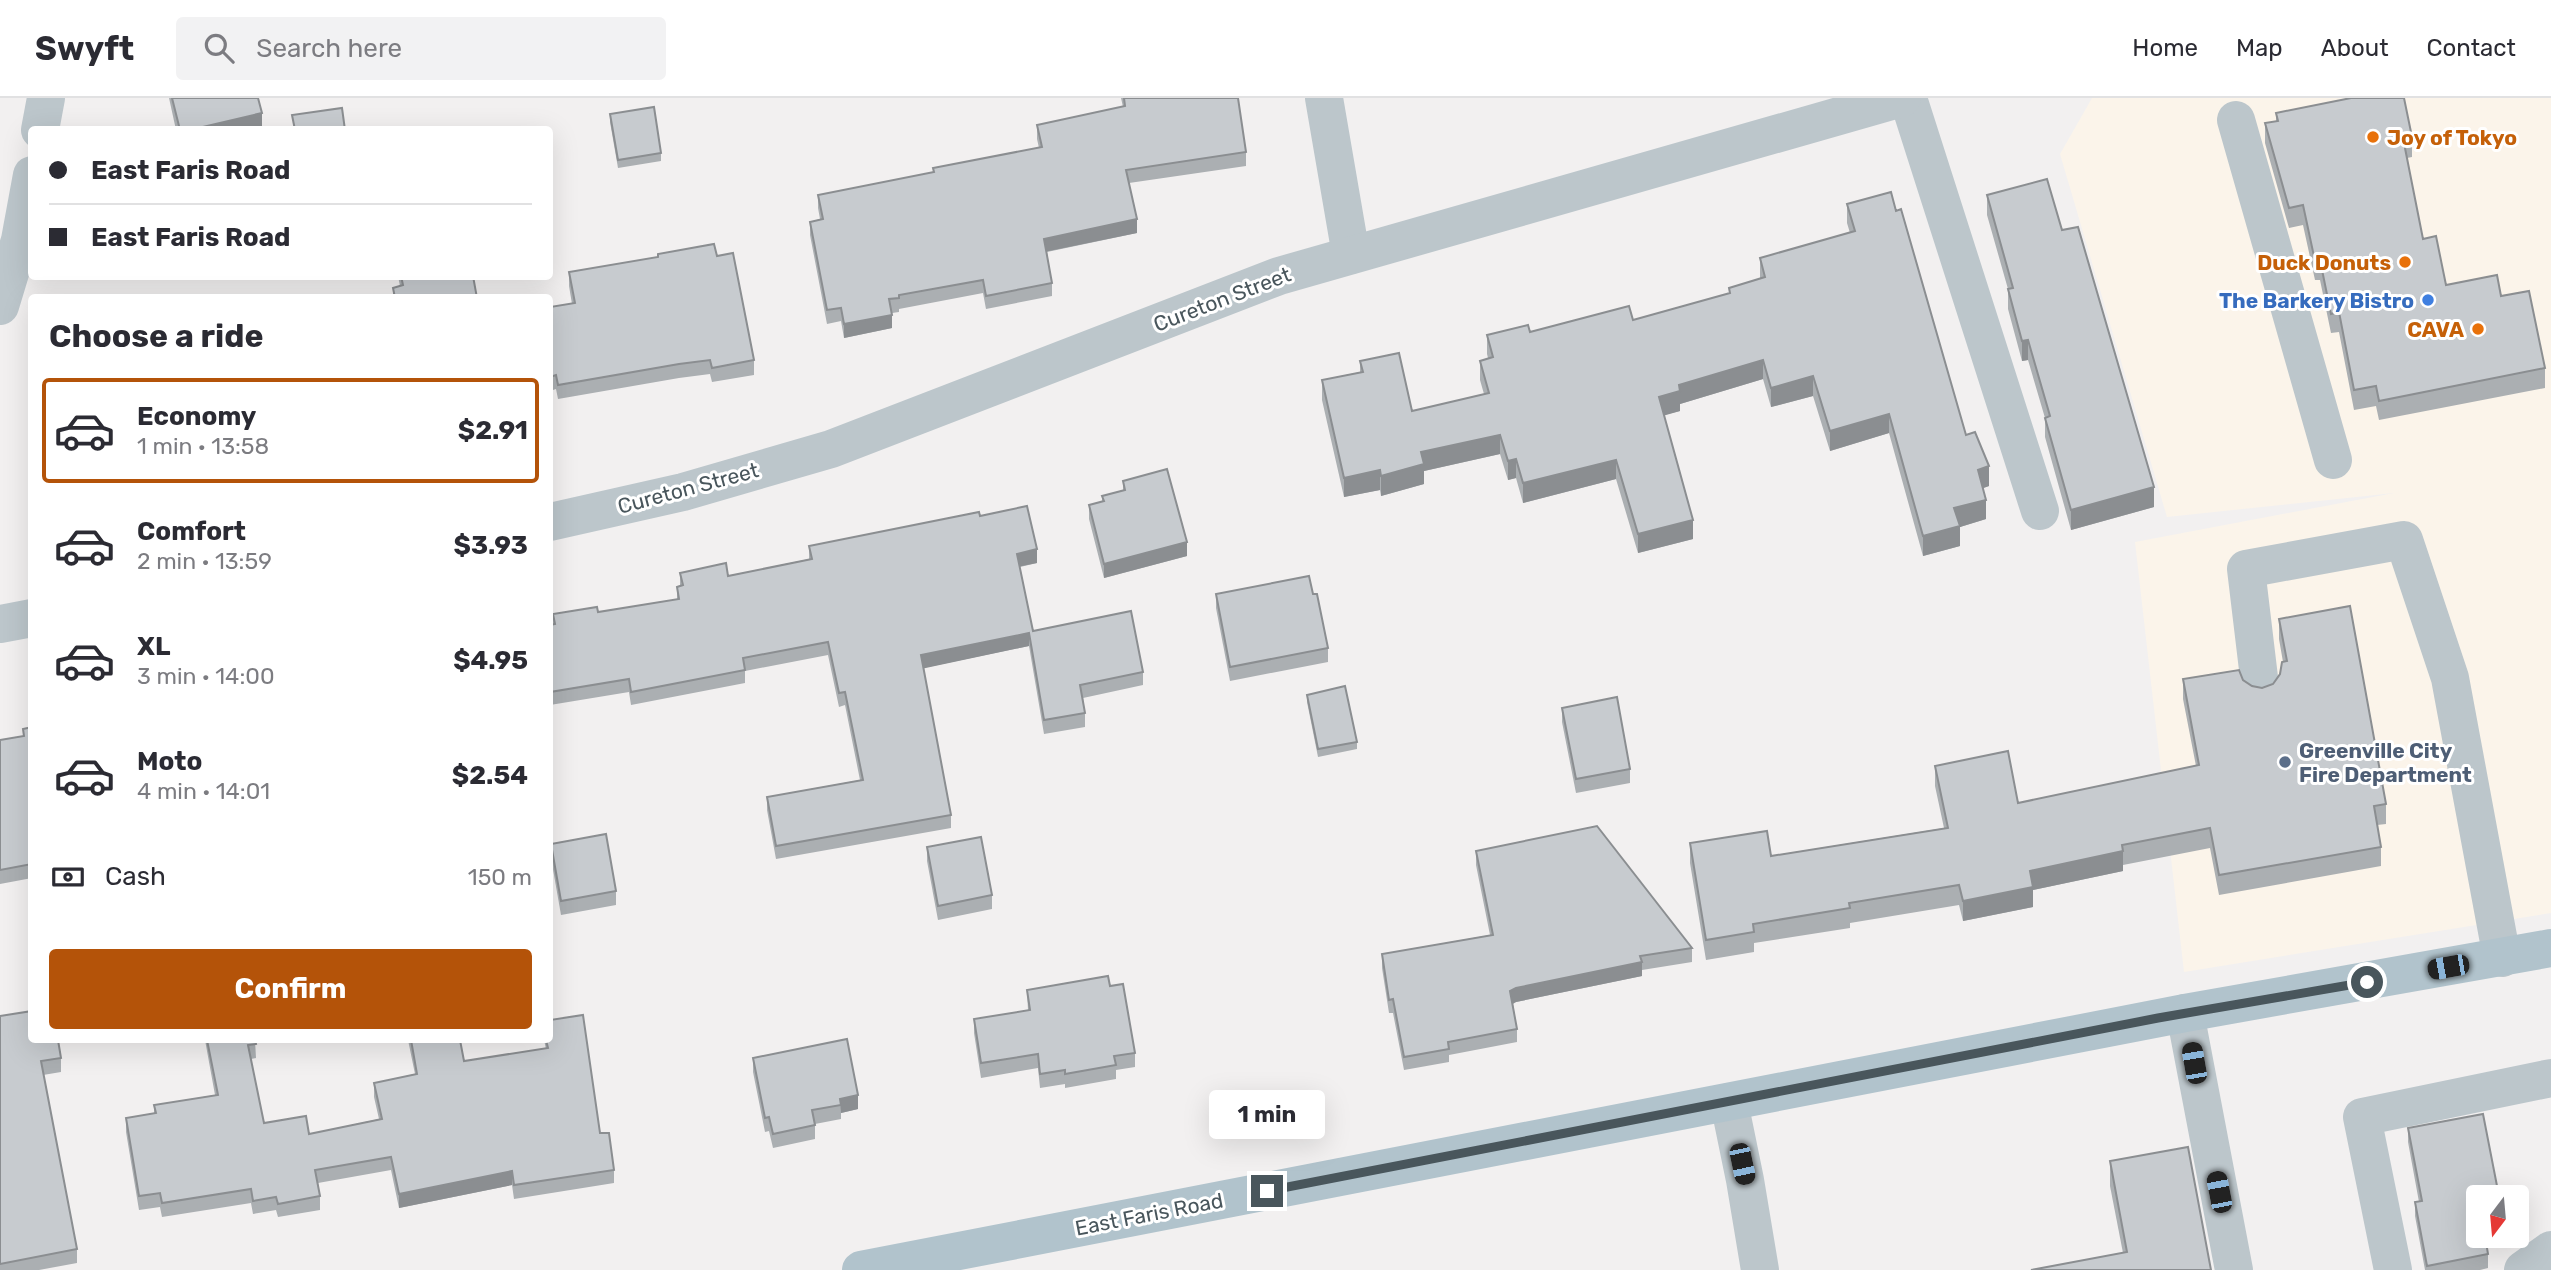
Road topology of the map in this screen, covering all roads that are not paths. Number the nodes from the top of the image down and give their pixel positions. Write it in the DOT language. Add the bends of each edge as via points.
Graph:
graph roads {
  1 [pos="46,98"];
  2 [pos="1324,98"];
  3 [pos="1902,98"];
  4 [pos="1908,98"];
  5 [pos="2236,120"];
  6 [pos="41,126"];
  7 [pos="28,197"];
  8 [pos="1351,255"];
  9 [pos="0,306"];
  10 [pos="2333,460"];
  11 [pos="2040,511"];
  12 [pos="553,521"];
  13 [pos="28,619"];
  14 [pos="0,624"];
  15 [pos="2260,686"];
  16 [pos="2551,948"];
  17 [pos="2502,958"];
  18 [pos="2185,1013"];
  19 [pos="2550,1081"];
  20 [pos="1728,1102"];
  21 [pos="2551,1250"];
  22 [pos="861,1270"];
  23 [pos="1760,1270"];
  24 [pos="2234,1270"];
  25 [pos="2393,1270"];
  26 [pos="2522,1270"];
  1 -- 6 [label="street"];
  2 -- 8 [label="street"];
  3 -- 8 [label="street, Cureton Street"];
  4 -- 11 [label="street"];
  5 -- 10 [label="street"];
  7 -- 9 [label="street"];
  8 -- 12 [label="street, Cureton Street" via="1279,276 831,449 683,492"];
  13 -- 14 [label="street"];
  15 -- 17 [label="street" via="2246,569 2404,540 2450,678"];
  16 -- 17 [label="main road, East Faris Road"];
  17 -- 18 [label="main road, East Faris Road"];
  18 -- 20 [label="main road, East Faris Road"];
  18 -- 24 [label="street"];
  19 -- 25 [label="street" via="2362,1117"];
  20 -- 22 [label="main road, East Faris Road"];
  20 -- 23 [label="street"];
  21 -- 26 [label="street"];
}
